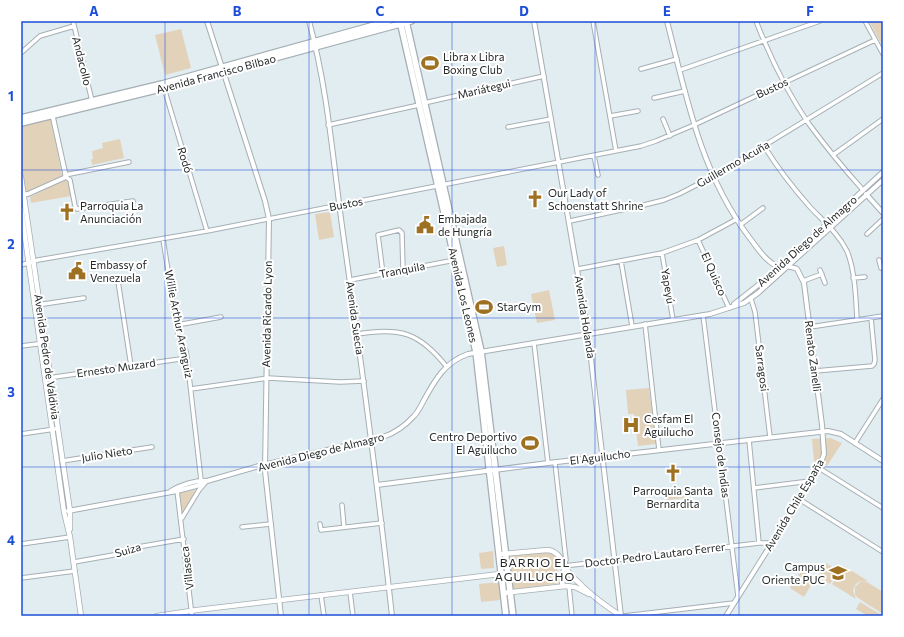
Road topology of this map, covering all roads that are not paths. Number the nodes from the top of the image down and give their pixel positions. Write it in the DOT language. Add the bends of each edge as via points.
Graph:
graph roads {
  1 [pos="72,21"];
  2 [pos="207,21"];
  3 [pos="309,21"];
  4 [pos="389,21"];
  5 [pos="534,21"];
  6 [pos="593,21"];
  7 [pos="667,21"];
  8 [pos="756,21"];
  9 [pos="820,21"];
  10 [pos="865,21"];
  11 [pos="404,22"];
  12 [pos="74,26"];
  13 [pos="875,40"];
  14 [pos="764,41"];
  15 [pos="315,44"];
  16 [pos="21,53"];
  17 [pos="883,54"];
  18 [pos="677,59"];
  19 [pos="222,69"];
  20 [pos="641,69"];
  21 [pos="680,70"];
  22 [pos="883,73"];
  23 [pos="544,76"];
  24 [pos="784,82"];
  25 [pos="164,88"];
  26 [pos="685,91"];
  27 [pos="654,98"];
  28 [pos="92,101"];
  29 [pos="422,104"];
  30 [pos="638,111"];
  31 [pos="52,113"];
  32 [pos="610,116"];
  33 [pos="21,118"];
  34 [pos="552,118"];
  35 [pos="663,119"];
  36 [pos="883,119"];
  37 [pos="807,120"];
  38 [pos="21,123"];
  39 [pos="328,125"];
  40 [pos="694,125"];
  41 [pos="508,126"];
  42 [pos="670,136"];
  43 [pos="764,146"];
  44 [pos="616,151"];
  45 [pos="833,155"];
  46 [pos="594,156"];
  47 [pos="128,162"];
  48 [pos="559,162"];
  49 [pos="883,172"];
  50 [pos="598,175"];
  51 [pos="65,176"];
  52 [pos="713,176"];
  53 [pos="21,177"];
  54 [pos="883,180"];
  55 [pos="440,185"];
  56 [pos="863,190"];
  57 [pos="23,195"];
  58 [pos="867,195"];
  59 [pos="133,201"];
  60 [pos="339,205"];
  61 [pos="763,208"];
  62 [pos="21,209"];
  63 [pos="883,213"];
  64 [pos="269,219"];
  65 [pos="737,219"];
  66 [pos="883,219"];
  67 [pos="570,221"];
  68 [pos="740,224"];
  69 [pos="826,224"];
  70 [pos="831,228"];
  71 [pos="207,231"];
  72 [pos="867,234"];
  73 [pos="163,239"];
  74 [pos="698,240"];
  75 [pos="662,253"];
  76 [pos="796,259"];
  77 [pos="455,260"];
  78 [pos="879,260"];
  79 [pos="621,261"];
  80 [pos="31,262"];
  81 [pos="21,265"];
  82 [pos="781,266"];
  83 [pos="788,266"];
  84 [pos="797,268"];
  85 [pos="578,269"];
  86 [pos="883,269"];
  87 [pos="403,270"];
  88 [pos="820,270"];
  89 [pos="383,274"];
  90 [pos="822,274"];
  91 [pos="865,277"];
  92 [pos="853,278"];
  93 [pos="350,280"];
  94 [pos="803,280"];
  95 [pos="118,281"];
  96 [pos="826,283"];
  97 [pos="84,298"];
  98 [pos="751,299"];
  99 [pos="37,305"];
  100 [pos="729,307"];
  101 [pos="703,315"];
  102 [pos="883,316"];
  103 [pos="220,317"];
  104 [pos="871,318"];
  105 [pos="674,320"];
  106 [pos="857,320"];
  107 [pos="645,324"];
  108 [pos="177,325"];
  109 [pos="632,326"];
  110 [pos="810,326"];
  111 [pos="588,333"];
  112 [pos="357,334"];
  113 [pos="534,342"];
  114 [pos="43,343"];
  115 [pos="21,346"];
  116 [pos="478,352"];
  117 [pos="187,358"];
  118 [pos="131,366"];
  119 [pos="446,366"];
  120 [pos="815,371"];
  121 [pos="50,378"];
  122 [pos="266,378"];
  123 [pos="45,379"];
  124 [pos="364,381"];
  125 [pos="191,389"];
  126 [pos="882,401"];
  127 [pos="58,428"];
  128 [pos="52,429"];
  129 [pos="823,432"];
  130 [pos="21,434"];
  131 [pos="770,437"];
  132 [pos="371,440"];
  133 [pos="750,440"];
  134 [pos="719,443"];
  135 [pos="855,443"];
  136 [pos="152,446"];
  137 [pos="659,450"];
  138 [pos="603,457"];
  139 [pos="62,461"];
  140 [pos="883,461"];
  141 [pos="555,463"];
  142 [pos="548,464"];
  143 [pos="265,465"];
  144 [pos="819,468"];
  145 [pos="492,471"];
  146 [pos="201,480"];
  147 [pos="207,481"];
  148 [pos="810,481"];
  149 [pos="377,485"];
  150 [pos="754,488"];
  151 [pos="178,489"];
  152 [pos="799,499"];
  153 [pos="342,504"];
  154 [pos="883,508"];
  155 [pos="70,511"];
  156 [pos="64,512"];
  157 [pos="181,519"];
  158 [pos="382,523"];
  159 [pos="271,524"];
  160 [pos="320,524"];
  161 [pos="242,527"];
  162 [pos="344,527"];
  163 [pos="70,536"];
  164 [pos="184,539"];
  165 [pos="759,543"];
  166 [pos="771,543"];
  167 [pos="21,544"];
  168 [pos="732,547"];
  169 [pos="883,552"];
  170 [pos="502,554"];
  171 [pos="614,560"];
  172 [pos="74,562"];
  173 [pos="564,566"];
  174 [pos="75,571"];
  175 [pos="504,574"];
  176 [pos="21,578"];
  177 [pos="562,586"];
  178 [pos="569,586"];
  179 [pos="389,587"];
  180 [pos="350,592"];
  181 [pos="507,593"];
  182 [pos="321,595"];
  183 [pos="592,596"];
  184 [pos="738,596"];
  185 [pos="279,600"];
  186 [pos="734,603"];
  187 [pos="192,613"];
  188 [pos="81,616"];
  189 [pos="157,616"];
  190 [pos="281,616"];
  191 [pos="324,616"];
  192 [pos="353,616"];
  193 [pos="392,616"];
  194 [pos="506,616"];
  195 [pos="513,616"];
  196 [pos="572,616"];
  197 [pos="621,616"];
  198 [pos="624,616"];
  199 [pos="726,616"];
  1 -- 12 [label="street, Andacollo"];
  2 -- 19 [label="street, Avenida Ricardo Lyon"];
  3 -- 15 [label="street, Avenida Suecia"];
  4 -- 15 [label="main road, Avenida Francisco Bilbao"];
  5 -- 23 [label="street, Avenida Holanda"];
  6 -- 32 [label="street"];
  7 -- 18 [label="street"];
  8 -- 14 [label="street"];
  9 -- 14 [label="street"];
  10 -- 13 [label="street"];
  11 -- 15 [label="main road, Avenida Francisco Bilbao"];
  11 -- 29 [label="main road, Avenida Los Leones"];
  12 -- 16 [label="street" via="37,37"];
  12 -- 28 [label="street, Andacollo"];
  13 -- 17 [label="street"];
  13 -- 24 [label="street, Bustos"];
  14 -- 21 [label="street"];
  14 -- 24 [label="street"];
  15 -- 19 [label="main road, Avenida Francisco Bilbao"];
  15 -- 39 [label="street, Avenida Suecia"];
  18 -- 20 [label="street"];
  18 -- 21 [label="street"];
  19 -- 25 [label="main road, Avenida Francisco Bilbao"];
  19 -- 28 [label="main road, Avenida Francisco Bilbao"];
  19 -- 64 [label="street, Avenida Ricardo Lyon"];
  21 -- 26 [label="street"];
  22 -- 37 [label="street, Guillermo Acuña"];
  23 -- 29 [label="street, Mariátegui"];
  23 -- 34 [label="street, Avenida Holanda"];
  24 -- 37 [label="street"];
  24 -- 40 [label="street, Bustos"];
  25 -- 31 [label="main road, Avenida Francisco Bilbao"];
  25 -- 71 [label="street, Rodó"];
  26 -- 27 [label="street"];
  26 -- 40 [label="street"];
  28 -- 31 [label="main road, Avenida Francisco Bilbao"];
  29 -- 39 [label="street, Mariátegui"];
  29 -- 55 [label="main road, Avenida Los Leones"];
  30 -- 32 [label="street"];
  31 -- 33 [label="main road, Avenida Francisco Bilbao"];
  31 -- 38 [label="main road, Avenida Francisco Bilbao"];
  31 -- 51 [label="street"];
  32 -- 44 [label="street"];
  34 -- 41 [label="street"];
  34 -- 48 [label="street, Avenida Holanda"];
  35 -- 42 [label="street"];
  36 -- 45 [label="street"];
  37 -- 43 [label="street, Guillermo Acuña"];
  37 -- 45 [label="street"];
  39 -- 60 [label="street, Avenida Suecia"];
  40 -- 42 [label="street, Bustos"];
  40 -- 52 [label="street"];
  42 -- 44 [label="street, Bustos"];
  43 -- 52 [label="street, Guillermo Acuña"];
  43 -- 69 [label="street" via="794,188"];
  44 -- 46 [label="street, Bustos"];
  45 -- 56 [label="street"];
  46 -- 48 [label="street, Bustos"];
  46 -- 50 [label="street"];
  47 -- 51 [label="street"];
  48 -- 55 [label="street, Bustos"];
  48 -- 67 [label="street, Avenida Holanda"];
  49 -- 56 [label="street, Avenida Diego de Almagro"];
  51 -- 57 [label="street"];
  51 -- 59 [label="street" via="70,180 75,206 78,209"];
  52 -- 65 [label="street"];
  52 -- 67 [label="street, Guillermo Acuña" via="664,200"];
  53 -- 57 [label="main road, Avenida Pedro de Valdivia"];
  54 -- 58 [label="street, Avenida Diego de Almagro"];
  55 -- 60 [label="street, Bustos"];
  55 -- 77 [label="main road, Avenida Los Leones"];
  55 -- 116 [label="main road, Avenida Los Leones"];
  56 -- 58 [label="street"];
  56 -- 69 [label="street, Avenida Diego de Almagro"];
  57 -- 80 [label="main road, Avenida Pedro de Valdivia"];
  58 -- 63 [label="street"];
  58 -- 70 [label="street, Avenida Diego de Almagro"];
  60 -- 64 [label="street, Bustos"];
  60 -- 93 [label="street, Avenida Suecia"];
  61 -- 68 [label="street"];
  62 -- 80 [label="main road, Avenida Pedro de Valdivia"];
  64 -- 71 [label="street, Bustos"];
  64 -- 122 [label="street, Avenida Ricardo Lyon"];
  65 -- 68 [label="street"];
  65 -- 74 [label="street"];
  66 -- 72 [label="street"];
  67 -- 85 [label="street, Avenida Holanda"];
  68 -- 82 [label="street" via="767,258 773,264"];
  69 -- 70 [label="street"];
  69 -- 82 [label="street, Avenida Diego de Almagro"];
  70 -- 76 [label="street, Avenida Diego de Almagro"];
  70 -- 92 [label="street" via="846,250"];
  71 -- 73 [label="street, Bustos"];
  73 -- 80 [label="street, Bustos"];
  73 -- 108 [label="street, Willie Arthur Aranguiz"];
  74 -- 75 [label="street"];
  74 -- 100 [label="street, El Quisco"];
  75 -- 79 [label="street"];
  75 -- 105 [label="street, Yapeyú"];
  76 -- 83 [label="street, Avenida Diego de Almagro"];
  76 -- 84 [label="street"];
  77 -- 87 [label="street, Tranquila"];
  77 -- 116 [label="main road, Avenida Los Leones"];
  78 -- 86 [label="street"];
  79 -- 85 [label="street"];
  79 -- 109 [label="street"];
  80 -- 81 [label="street, Bustos"];
  80 -- 99 [label="main road, Avenida Pedro de Valdivia"];
  82 -- 83 [label="street"];
  82 -- 100 [label="street, Avenida Diego de Almagro"];
  83 -- 84 [label="street"];
  83 -- 98 [label="street, Avenida Diego de Almagro"];
  84 -- 94 [label="street, Renato Zanelli"];
  85 -- 111 [label="street, Avenida Holanda"];
  87 -- 89 [label="street, Tranquila"];
  87 -- 89 [label="street" via="402,233 399,230 378,235"];
  88 -- 90 [label="street"];
  89 -- 93 [label="street, Tranquila"];
  90 -- 94 [label="street"];
  90 -- 96 [label="street"];
  91 -- 92 [label="street"];
  92 -- 106 [label="street"];
  93 -- 112 [label="street, Avenida Suecia"];
  94 -- 110 [label="street, Renato Zanelli"];
  95 -- 118 [label="street"];
  97 -- 99 [label="street"];
  98 -- 100 [label="street, Avenida Diego de Almagro"];
  98 -- 131 [label="street, Sarragosi"];
  99 -- 114 [label="main road, Avenida Pedro de Valdivia"];
  100 -- 101 [label="street, Avenida Diego de Almagro"];
  101 -- 105 [label="street, Avenida Diego de Almagro"];
  101 -- 134 [label="street, Consejo de Indias"];
  102 -- 104 [label="street"];
  103 -- 108 [label="street"];
  104 -- 106 [label="street"];
  104 -- 120 [label="street" via="875,360 872,366"];
  105 -- 107 [label="street, Avenida Diego de Almagro"];
  106 -- 110 [label="street"];
  107 -- 109 [label="street, Avenida Diego de Almagro"];
  107 -- 137 [label="street"];
  108 -- 117 [label="street, Willie Arthur Aranguiz"];
  109 -- 111 [label="street, Avenida Diego de Almagro"];
  110 -- 120 [label="street, Renato Zanelli"];
  111 -- 113 [label="street, Avenida Diego de Almagro"];
  111 -- 138 [label="street, Avenida Holanda"];
  112 -- 119 [label="street" via="385,330 402,332 424,343"];
  112 -- 124 [label="street, Avenida Suecia"];
  113 -- 116 [label="street, Avenida Diego de Almagro"];
  113 -- 142 [label="street"];
  114 -- 115 [label="street"];
  114 -- 121 [label="main road, Avenida Pedro de Valdivia"];
  114 -- 123 [label="main road, Avenida Pedro de Valdivia"];
  116 -- 119 [label="street, Avenida Diego de Almagro" via="460,357"];
  116 -- 145 [label="main road, Avenida Los Leones"];
  117 -- 118 [label="street, Ernesto Muzard"];
  117 -- 125 [label="street, Willie Arthur Aranguiz"];
  118 -- 121 [label="street, Ernesto Muzard"];
  119 -- 132 [label="street, Avenida Diego de Almagro" via="415,416 392,434"];
  120 -- 129 [label="street, Renato Zanelli"];
  121 -- 123 [label="street, Ernesto Muzard"];
  121 -- 127 [label="main road, Avenida Pedro de Valdivia"];
  122 -- 124 [label="street"];
  122 -- 125 [label="street"];
  122 -- 143 [label="street, Avenida Ricardo Lyon"];
  123 -- 128 [label="main road, Avenida Pedro de Valdivia"];
  124 -- 132 [label="street, Avenida Suecia"];
  125 -- 146 [label="street, Willie Arthur Aranguiz"];
  126 -- 135 [label="street"];
  127 -- 128 [label="street"];
  127 -- 139 [label="main road, Avenida Pedro de Valdivia"];
  128 -- 130 [label="street"];
  128 -- 156 [label="main road, Avenida Pedro de Valdivia"];
  129 -- 131 [label="street, El Aguilucho"];
  129 -- 135 [label="street, El Aguilucho" via="838,433"];
  129 -- 144 [label="street, Avenida Chile España" via="824,454"];
  131 -- 133 [label="street, El Aguilucho"];
  132 -- 143 [label="street, Avenida Diego de Almagro"];
  132 -- 149 [label="street, Avenida Suecia"];
  133 -- 134 [label="street, El Aguilucho"];
  133 -- 150 [label="street"];
  134 -- 137 [label="street, El Aguilucho"];
  134 -- 168 [label="street, Consejo de Indias"];
  135 -- 140 [label="street, El Aguilucho"];
  136 -- 139 [label="street, Julio Nieto"];
  137 -- 138 [label="street, El Aguilucho"];
  138 -- 141 [label="street, El Aguilucho"];
  138 -- 171 [label="street, Avenida Holanda"];
  139 -- 155 [label="main road, Avenida Pedro de Valdivia"];
  141 -- 142 [label="street, El Aguilucho"];
  141 -- 173 [label="street" via="566,560"];
  142 -- 145 [label="street, El Aguilucho"];
  143 -- 147 [label="street, Avenida Diego de Almagro"];
  143 -- 159 [label="street, Avenida Ricardo Lyon"];
  144 -- 148 [label="street, Avenida Chile España"];
  144 -- 154 [label="street"];
  145 -- 149 [label="street, El Aguilucho"];
  145 -- 170 [label="main road, Avenida Los Leones"];
  146 -- 147 [label="street, Avenida Diego de Almagro"];
  146 -- 151 [label="street, Avenida Diego de Almagro"];
  147 -- 151 [label="street, Avenida Diego de Almagro"];
  147 -- 157 [label="street"];
  148 -- 150 [label="street"];
  148 -- 152 [label="street, Avenida Chile España"];
  149 -- 158 [label="street, Avenida Suecia"];
  150 -- 165 [label="street"];
  151 -- 155 [label="street, Avenida Diego de Almagro" via="169,493"];
  151 -- 157 [label="street, Villaseca"];
  152 -- 166 [label="street, Avenida Chile España"];
  152 -- 169 [label="street"];
  153 -- 162 [label="street"];
  155 -- 156 [label="street, Avenida Diego de Almagro"];
  155 -- 163 [label="main road, Avenida Pedro de Valdivia"];
  156 -- 163 [label="main road, Avenida Pedro de Valdivia"];
  157 -- 164 [label="street, Villaseca"];
  158 -- 162 [label="street"];
  158 -- 179 [label="street, Avenida Suecia"];
  159 -- 161 [label="street"];
  159 -- 185 [label="street, Avenida Ricardo Lyon"];
  160 -- 162 [label="street" via="321,530"];
  163 -- 167 [label="street"];
  163 -- 172 [label="main road, Avenida Pedro de Valdivia"];
  164 -- 172 [label="street, Suiza"];
  164 -- 187 [label="street, Villaseca"];
  165 -- 166 [label="street, Doctor Pedro Lautaro Ferrer"];
  165 -- 168 [label="street, Doctor Pedro Lautaro Ferrer"];
  166 -- 184 [label="street, Avenida Chile España"];
  168 -- 171 [label="street, Doctor Pedro Lautaro Ferrer"];
  168 -- 184 [label="street, Consejo de Indias"];
  170 -- 173 [label="main road" via="552,550"];
  170 -- 175 [label="main road, Avenida Los Leones"];
  171 -- 173 [label="street, Doctor Pedro Lautaro Ferrer"];
  171 -- 197 [label="street, Avenida Holanda"];
  172 -- 174 [label="main road, Avenida Pedro de Valdivia"];
  173 -- 177 [label="main road"];
  173 -- 183 [label="main road"];
  174 -- 176 [label="street"];
  174 -- 188 [label="main road, Avenida Pedro de Valdivia"];
  175 -- 179 [label="main road"];
  175 -- 181 [label="main road, Avenida Los Leones"];
  177 -- 178 [label="main road"];
  177 -- 181 [label="main road"];
  178 -- 183 [label="main road"];
  178 -- 196 [label="street"];
  179 -- 180 [label="main road"];
  179 -- 193 [label="street, Avenida Suecia"];
  180 -- 182 [label="main road"];
  180 -- 192 [label="street"];
  181 -- 194 [label="main road"];
  181 -- 195 [label="main road"];
  182 -- 185 [label="main road"];
  182 -- 191 [label="street"];
  183 -- 197 [label="main road"];
  184 -- 186 [label="street, Avenida Chile España"];
  185 -- 187 [label="main road"];
  185 -- 190 [label="street, Avenida Ricardo Lyon"];
  186 -- 198 [label="street"];
  186 -- 199 [label="street, Avenida Chile España"];
  187 -- 189 [label="main road"];
}
